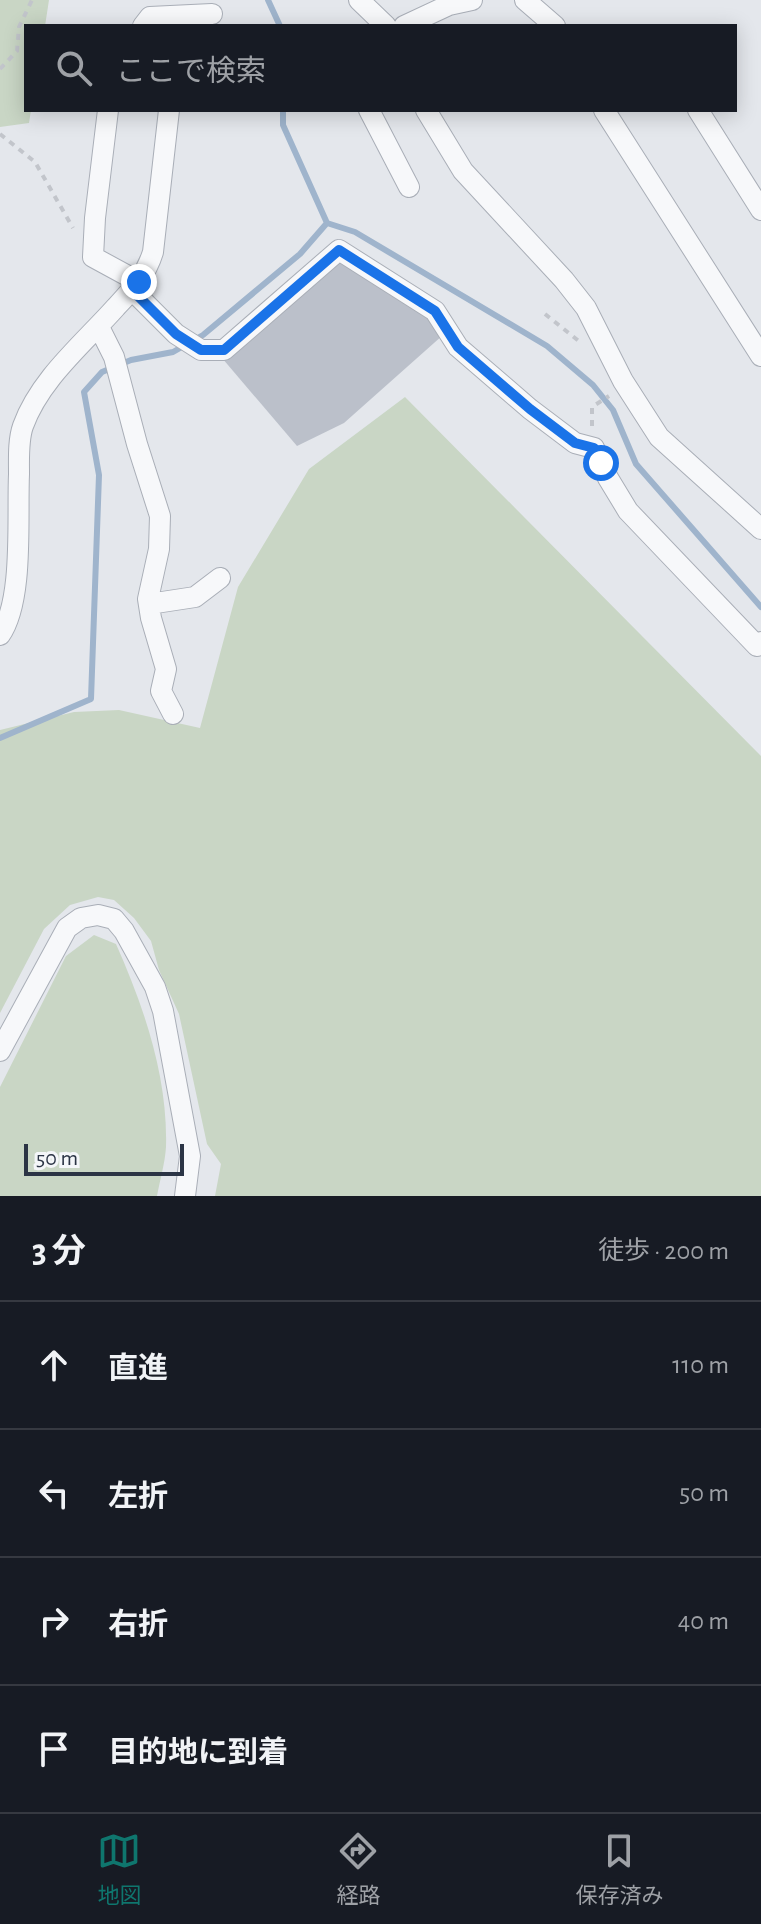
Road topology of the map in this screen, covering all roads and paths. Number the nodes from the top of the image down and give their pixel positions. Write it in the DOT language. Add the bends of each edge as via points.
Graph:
graph roads {
  1 [pos="32,0"];
  2 [pos="359,0"];
  3 [pos="472,0"];
  4 [pos="525,0"];
  5 [pos="212,13"];
  6 [pos="145,24"];
  7 [pos="384,24"];
  8 [pos="408,24"];
  9 [pos="553,24"];
  10 [pos="0,69"];
  11 [pos="108,112"];
  12 [pos="169,112"];
  13 [pos="370,112"];
  14 [pos="427,112"];
  15 [pos="605,112"];
  16 [pos="699,112"];
  17 [pos="0,134"];
  18 [pos="409,187"];
  19 [pos="761,210"];
  20 [pos="68,220"];
  21 [pos="136,286"];
  22 [pos="545,314"];
  23 [pos="99,327"];
  24 [pos="605,342"];
  25 [pos="761,356"];
  26 [pos="616,391"];
  27 [pos="592,407"];
  28 [pos="761,529"];
  29 [pos="220,578"];
  30 [pos="149,604"];
  31 [pos="0,635"];
  32 [pos="761,642"];
  33 [pos="173,714"];
  34 [pos="0,1051"];
  35 [pos="185,1196"];
  1 -- 10 [label="path" via="19,27 17,51"];
  2 -- 7 [label="street"];
  3 -- 8 [label="street"];
  4 -- 9 [label="street"];
  5 -- 6 [label="street" via="150,17"];
  11 -- 21 [label="street" via="93,257"];
  12 -- 21 [label="street" via="153,252"];
  13 -- 18 [label="street"];
  14 -- 24 [label="street" via="463,171 564,280"];
  15 -- 25 [label="street"];
  16 -- 19 [label="street"];
  17 -- 20 [label="path" via="35,162"];
  21 -- 23 [label="street"];
  21 -- 32 [label="street" via="176,334 201,350 224,350 339,250 435,311 458,347 552,426 575,443 594,448 628,511 757,646"];
  22 -- 24 [label="path" via="588,346"];
  23 -- 30 [label="street" via="117,366 160,516"];
  23 -- 31 [label="street" via="50,379 21,430 15,584 9,622"];
  24 -- 28 [label="street" via="659,437"];
  26 -- 27 [label="path"];
  29 -- 30 [label="street" via="195,597"];
  30 -- 33 [label="street" via="166,669 161,691"];
  34 -- 35 [label="street" via="67,928 81,918 114,919 145,966 163,1011 190,1156"];
}
